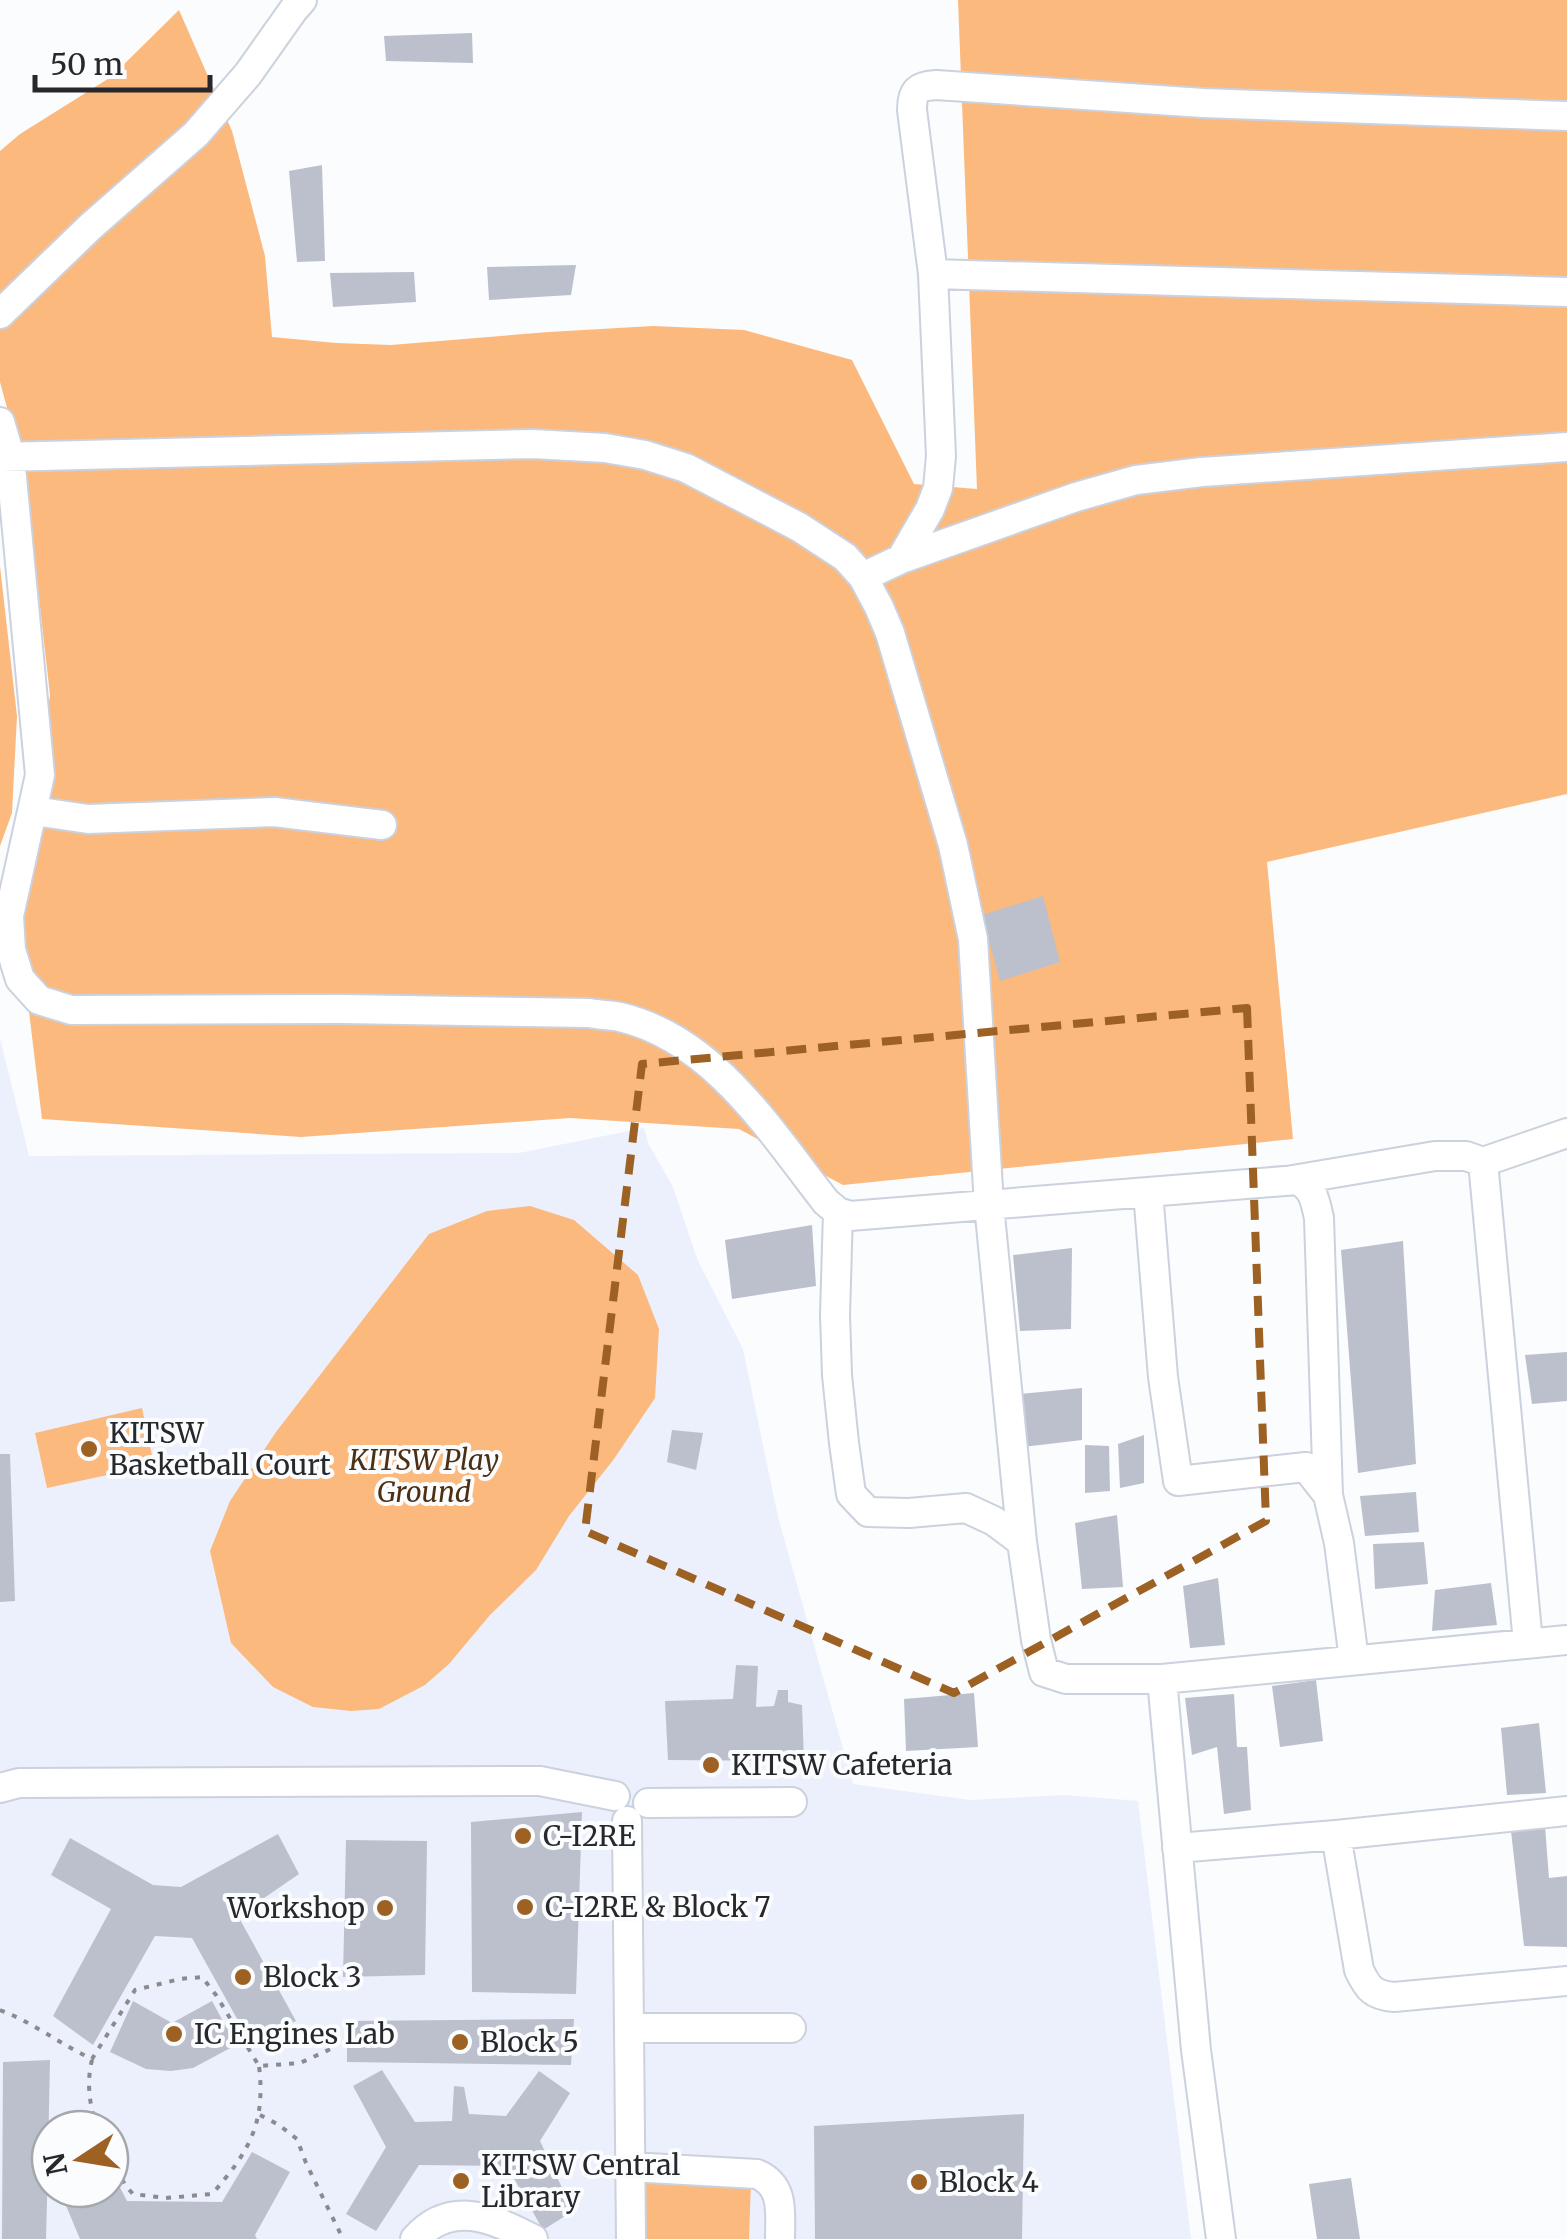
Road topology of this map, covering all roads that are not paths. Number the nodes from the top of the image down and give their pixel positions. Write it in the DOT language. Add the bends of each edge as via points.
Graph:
graph roads {
  1 [pos="302,0"];
  2 [pos="1567,116"];
  3 [pos="933,274"];
  4 [pos="1567,292"];
  5 [pos="0,314"];
  6 [pos="0,422"];
  7 [pos="1567,447"];
  8 [pos="5,456"];
  9 [pos="902,559"];
  10 [pos="864,577"];
  11 [pos="34,811"];
  12 [pos="382,826"];
  13 [pos="1567,1133"];
  14 [pos="1483,1162"];
  15 [pos="1285,1181"];
  16 [pos="1148,1192"];
  17 [pos="989,1205"];
  18 [pos="838,1212"];
  19 [pos="1328,1495"];
  20 [pos="1022,1542"];
  21 [pos="1567,1640"];
  22 [pos="1528,1643"];
  23 [pos="1354,1660"];
  24 [pos="1162,1679"];
  25 [pos="0,1788"];
  26 [pos="792,1802"];
  27 [pos="630,1807"];
  28 [pos="1567,1811"];
  29 [pos="1336,1835"];
  30 [pos="1178,1848"];
  31 [pos="1567,1980"];
  32 [pos="629,2028"];
  33 [pos="791,2028"];
  34 [pos="630,2167"];
  35 [pos="415,2239"];
  36 [pos="533,2239"];
  37 [pos="631,2239"];
  38 [pos="780,2239"];
  39 [pos="1221,2239"];
  1 -- 5 [label="street" via="196,134"];
  2 -- 3 [label="street" via="924,85 912,96 912,110"];
  3 -- 4 [label="street"];
  3 -- 9 [label="street" via="942,456 930,510"];
  6 -- 8 [label="street"];
  7 -- 9 [label="street" via="1136,480"];
  8 -- 10 [label="street" via="605,448 686,468 799,528"];
  8 -- 11 [label="street" via="39,745"];
  9 -- 10 [label="street"];
  10 -- 17 [label="street" via="890,633 953,845 973,938"];
  11 -- 12 [label="street" via="88,819 274,812"];
  11 -- 18 [label="street" via="9,916 20,979 39,1000 71,1010 621,1017 661,1032 724,1078"];
  13 -- 14 [label="street"];
  14 -- 15 [label="street" via="1435,1156"];
  14 -- 22 [label="street"];
  15 -- 16 [label="street"];
  15 -- 19 [label="street" via="1315,1199 1318,1218"];
  16 -- 17 [label="street"];
  16 -- 19 [label="street" via="1162,1377 1178,1482 1306,1467"];
  17 -- 18 [label="street" via="864,1216"];
  17 -- 20 [label="street"];
  18 -- 20 [label="street" via="836,1355 850,1494 868,1512 966,1508"];
  19 -- 23 [label="street"];
  20 -- 24 [label="street" via="1044,1672 1066,1679"];
  21 -- 22 [label="street"];
  22 -- 23 [label="street"];
  23 -- 24 [label="street"];
  24 -- 30 [label="street"];
  25 -- 27 [label="street" via="540,1780"];
  26 -- 27 [label="street"];
  27 -- 32 [label="street"];
  28 -- 29 [label="street"];
  29 -- 30 [label="street"];
  29 -- 31 [label="street" via="1359,1970 1380,1996"];
  30 -- 39 [label="street"];
  32 -- 33 [label="street"];
  32 -- 34 [label="street"];
  34 -- 37 [label="street"];
  34 -- 38 [label="street" via="766,2178 779,2194"];
  35 -- 36 [label="street" via="440,2218 464,2215"];
}
